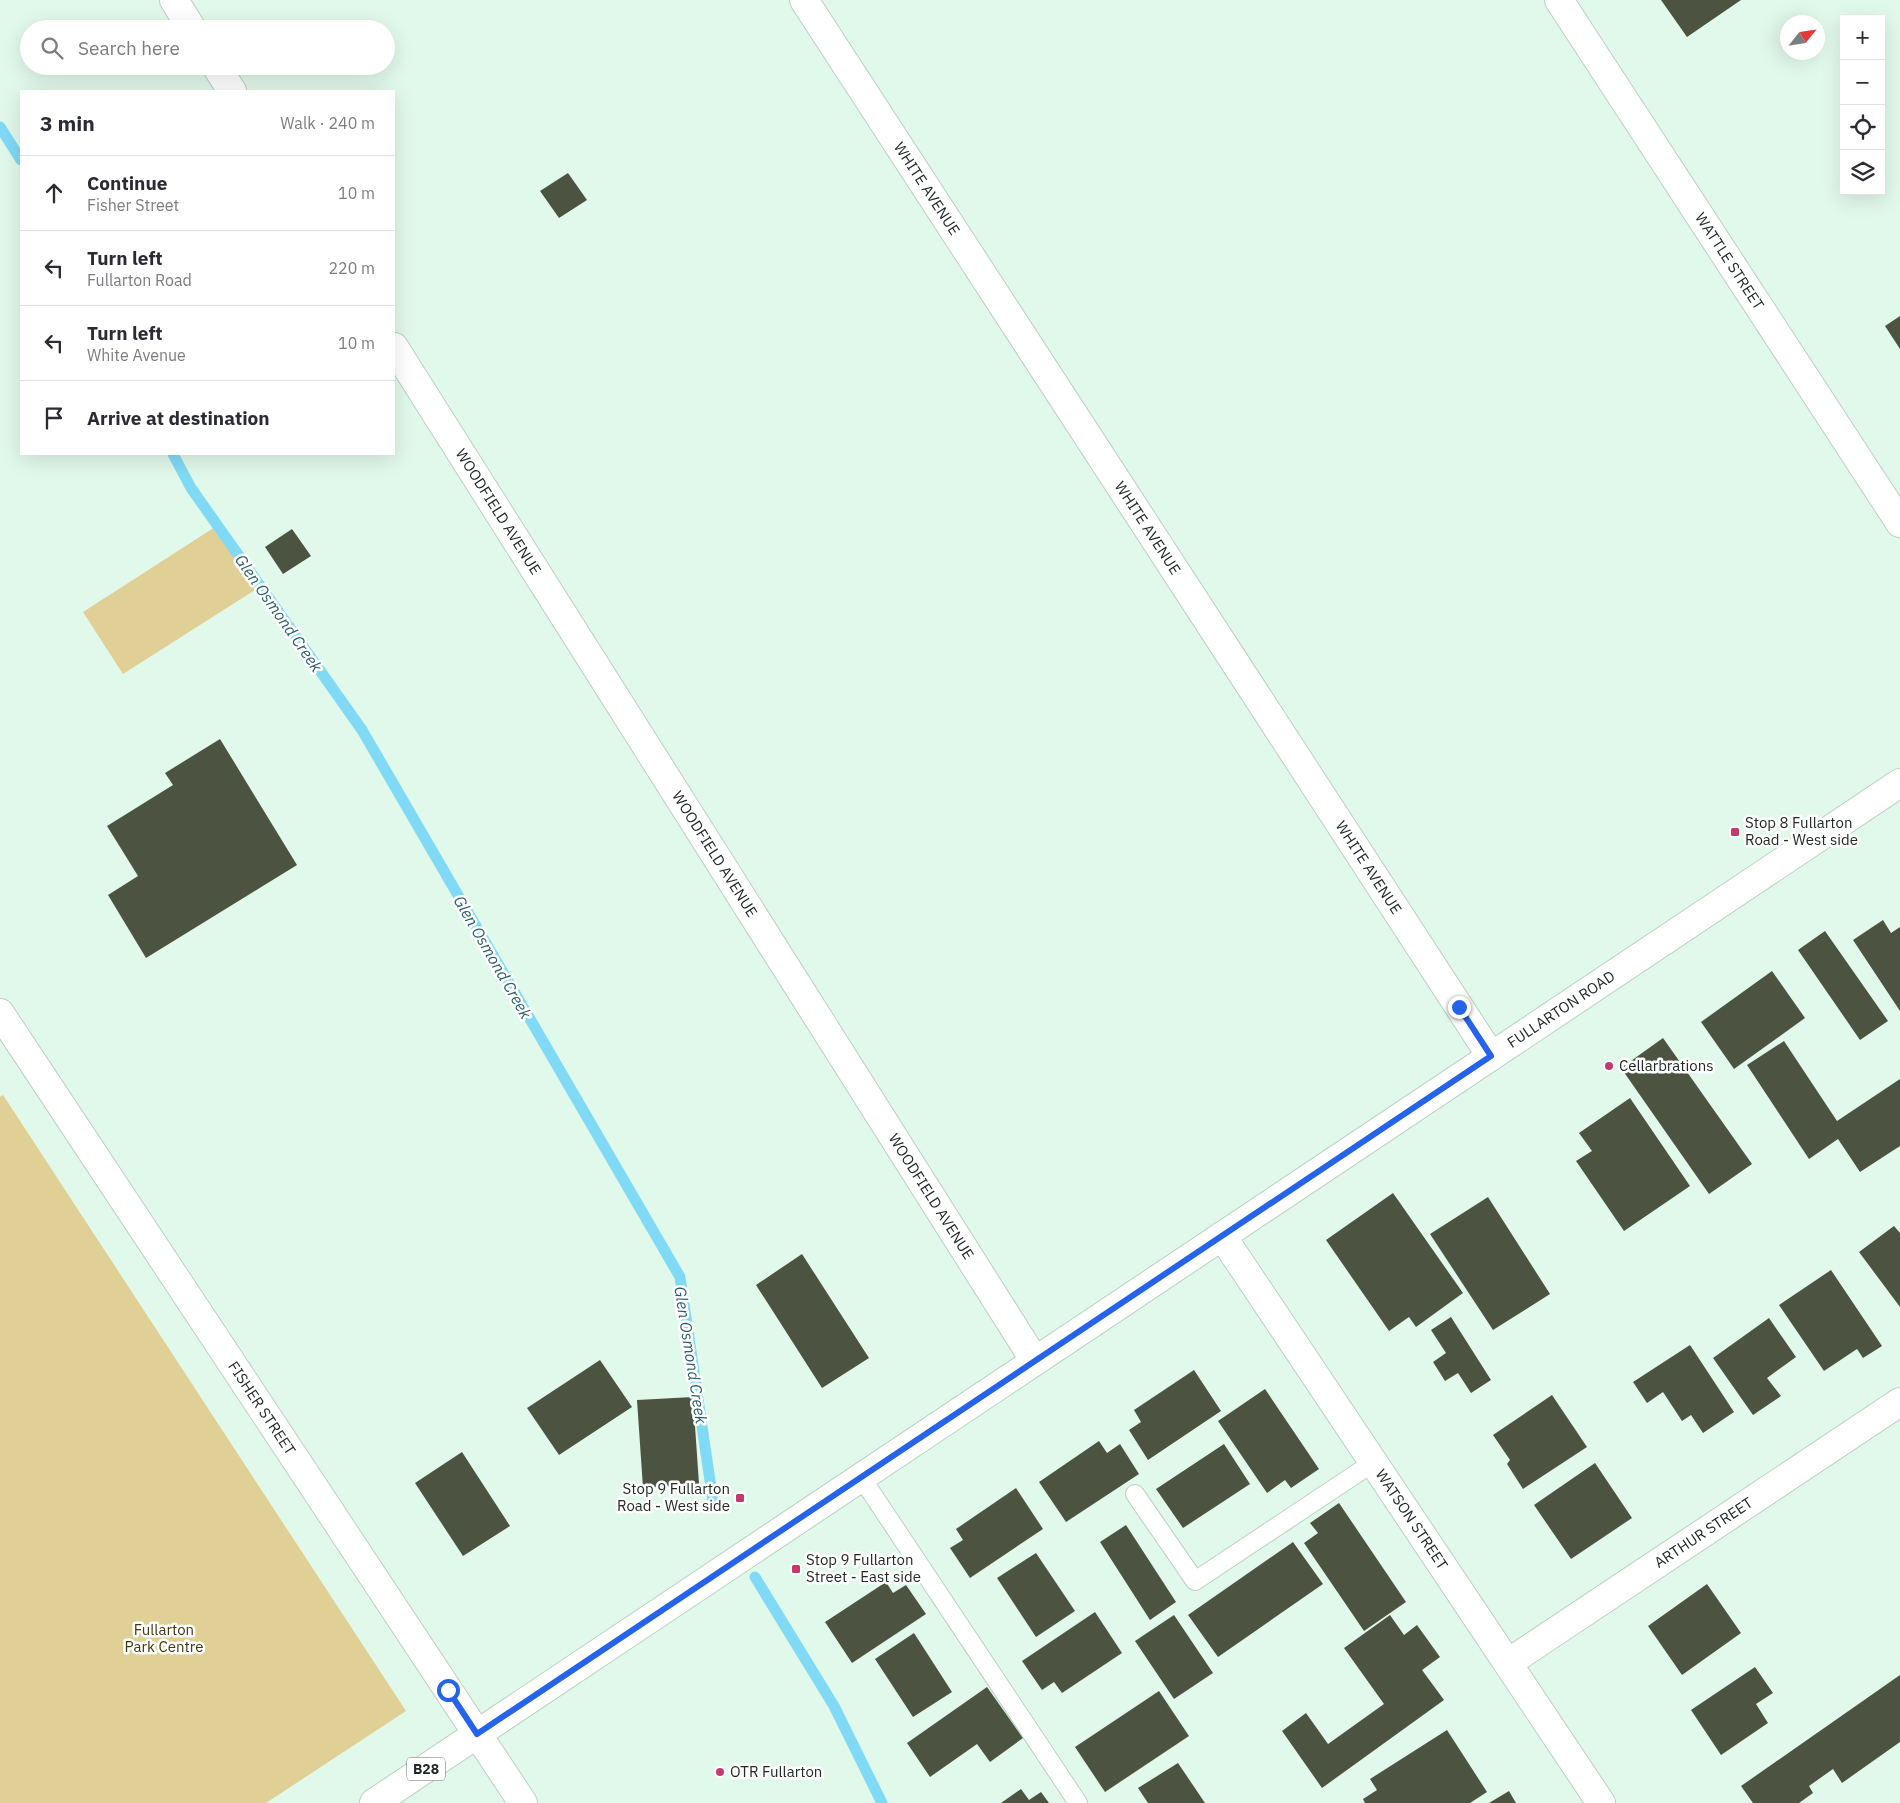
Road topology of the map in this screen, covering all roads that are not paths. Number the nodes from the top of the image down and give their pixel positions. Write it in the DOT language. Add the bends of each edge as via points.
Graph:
graph roads {
  1 [pos="174,0"];
  2 [pos="804,0"];
  3 [pos="1559,0"];
  4 [pos="186,20"];
  5 [pos="222,75"];
  6 [pos="231,90"];
  7 [pos="395,349"];
  8 [pos="1900,523"];
  9 [pos="1900,783"];
  10 [pos="0,1013"];
  11 [pos="1491,1056"];
  12 [pos="1222,1236"];
  13 [pos="1036,1361"];
  14 [pos="1900,1402"];
  15 [pos="1374,1462"];
  16 [pos="861,1477"];
  17 [pos="1135,1494"];
  18 [pos="1508,1663"];
  19 [pos="477,1734"];
  20 [pos="374,1803"];
  21 [pos="522,1803"];
  22 [pos="1078,1803"];
  23 [pos="1601,1803"];
  1 -- 4 [label="street"];
  2 -- 11 [label="street, WHITE AVENUE"];
  3 -- 8 [label="street, WATTLE STREET"];
  5 -- 6 [label="street"];
  7 -- 13 [label="street, WOODFIELD AVENUE"];
  9 -- 11 [label="street, FULLARTON ROAD / B28"];
  10 -- 19 [label="street, FISHER STREET"];
  11 -- 12 [label="street, FULLARTON ROAD / B28"];
  12 -- 13 [label="street, FULLARTON ROAD / B28"];
  12 -- 15 [label="street, WATSON STREET"];
  13 -- 16 [label="street, FULLARTON ROAD / B28"];
  14 -- 18 [label="street, ARTHUR STREET"];
  15 -- 17 [label="lane" via="1195,1581"];
  15 -- 18 [label="street, WATSON STREET"];
  16 -- 19 [label="street, FULLARTON ROAD / B28"];
  16 -- 22 [label="lane"];
  18 -- 23 [label="street, WATSON STREET"];
  19 -- 20 [label="street, FULLARTON ROAD / B28"];
  19 -- 21 [label="street, FISHER STREET"];
}
